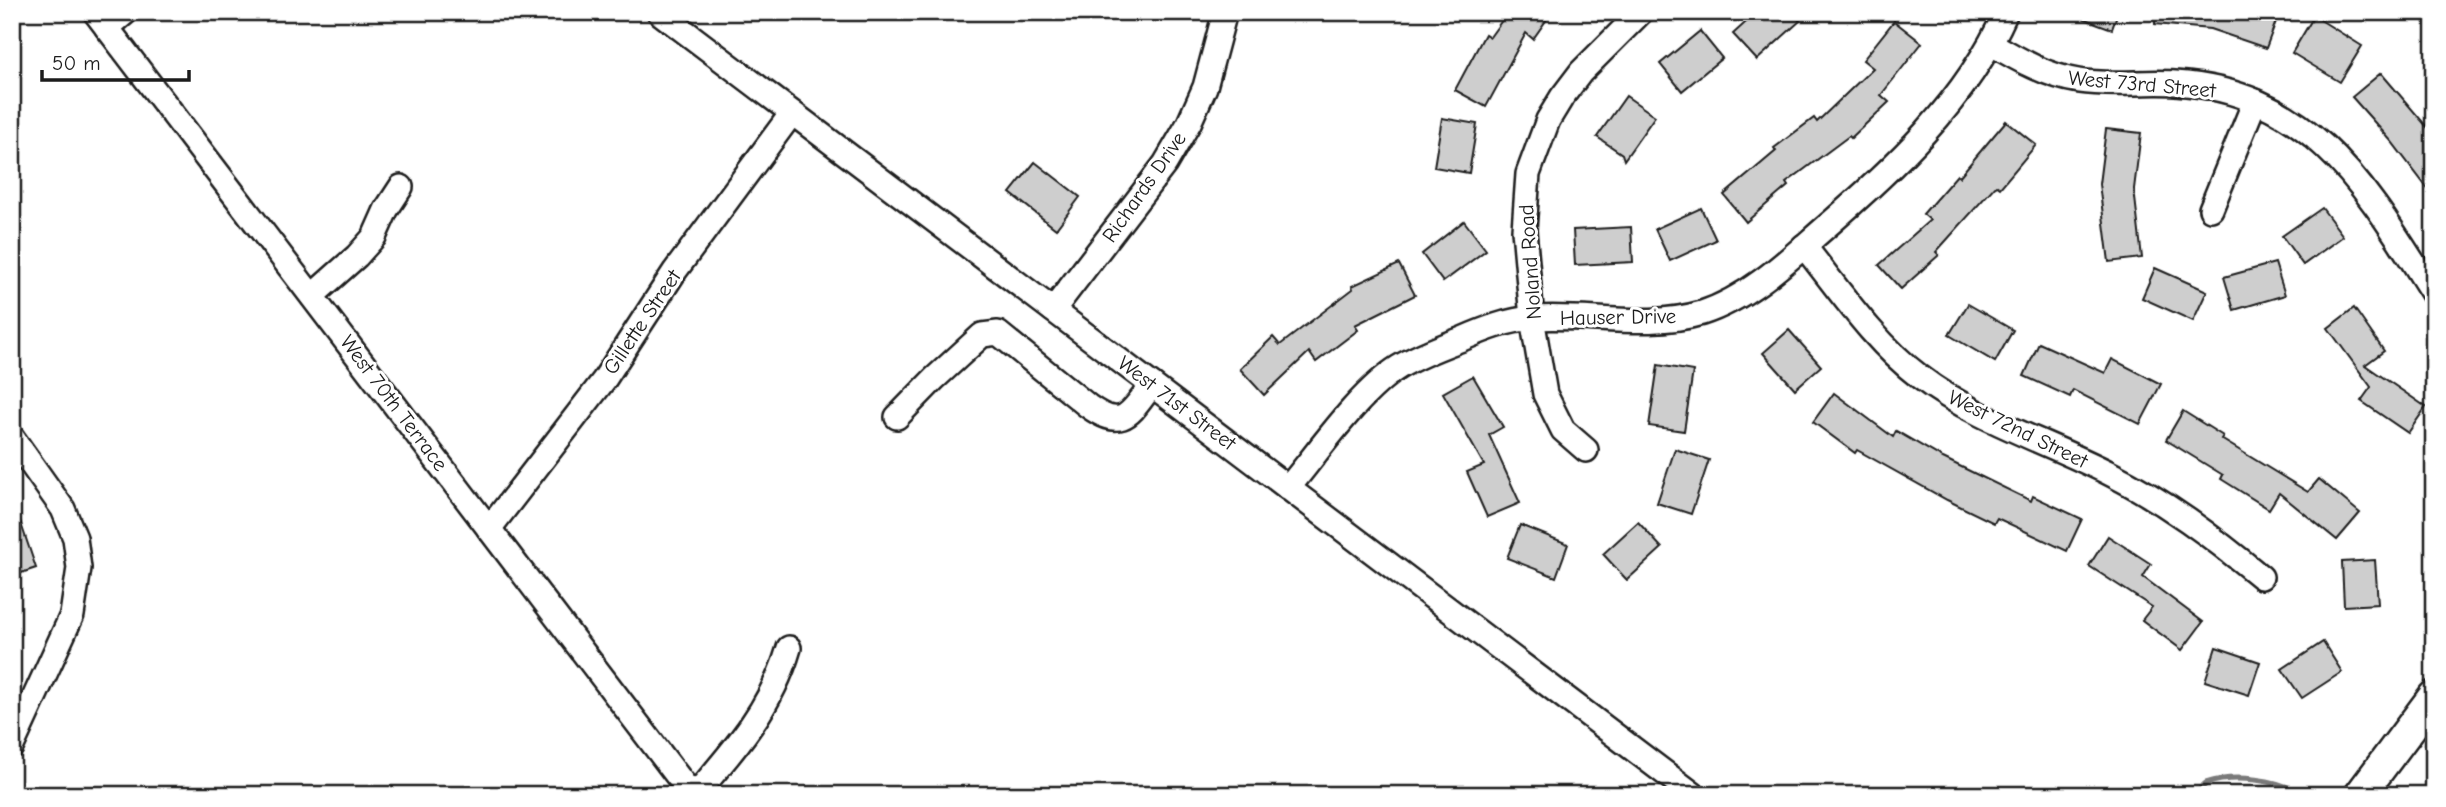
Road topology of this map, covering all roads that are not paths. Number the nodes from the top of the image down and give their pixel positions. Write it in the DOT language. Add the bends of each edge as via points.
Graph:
graph roads {
  1 [pos="125,12"];
  2 [pos="659,12"];
  3 [pos="1225,12"];
  4 [pos="1641,12"];
  5 [pos="2006,12"];
  6 [pos="101,20"];
  7 [pos="1992,44"];
  8 [pos="2255,101"];
  9 [pos="792,113"];
  10 [pos="401,187"];
  11 [pos="2211,209"];
  12 [pos="1804,246"];
  13 [pos="2434,295"];
  14 [pos="312,296"];
  15 [pos="1053,310"];
  16 [pos="1532,318"];
  17 [pos="1152,385"];
  18 [pos="897,417"];
  19 [pos="12,437"];
  20 [pos="1586,450"];
  21 [pos="1289,488"];
  22 [pos="489,528"];
  23 [pos="2261,577"];
  24 [pos="789,648"];
  25 [pos="2434,696"];
  26 [pos="12,746"];
  27 [pos="694,795"];
  28 [pos="1694,795"];
  29 [pos="2360,795"];
  1 -- 6 [label="street"];
  2 -- 9 [label="street, West 71st Street"];
  3 -- 15 [label="street, Richards Drive" via="1205,87 1189,123 1165,164"];
  4 -- 16 [label="street, Noland Road" via="1562,97 1528,173 1524,230"];
  5 -- 7 [label="street, Hauser Drive"];
  6 -- 14 [label="street, West 70th Terrace"];
  7 -- 8 [label="street, West 73rd Street" via="2027,64 2078,81 2181,84"];
  7 -- 12 [label="street, Hauser Drive" via="1913,147"];
  8 -- 11 [label="street"];
  8 -- 13 [label="street, West 73rd Street" via="2300,125 2348,169 2375,202"];
  9 -- 15 [label="street, West 71st Street"];
  9 -- 22 [label="street, Gillette Street" via="675,271 604,380"];
  10 -- 14 [label="street" via="373,237"];
  12 -- 16 [label="street, Hauser Drive" via="1733,299 1685,317"];
  12 -- 23 [label="street, West 72nd Street" via="1882,342 1918,376 1977,412 2145,492 2211,536"];
  14 -- 22 [label="street, West 70th Terrace"];
  15 -- 17 [label="street, West 71st Street"];
  16 -- 20 [label="street, Noland Road" via="1545,394 1563,430"];
  16 -- 21 [label="street, Hauser Drive" via="1496,325 1398,368 1371,390"];
  17 -- 18 [label="street" via="1127,415 1113,420 1088,406 998,333 988,333"];
  17 -- 21 [label="street, West 71st Street"];
  19 -- 26 [label="street" via="64,509 75,538 79,568 72,615"];
  21 -- 28 [label="street, West 71st Street"];
  22 -- 27 [label="street, West 70th Terrace"];
  24 -- 27 [label="street" via="782,675 752,726"];
  25 -- 29 [label="main road"];
}
